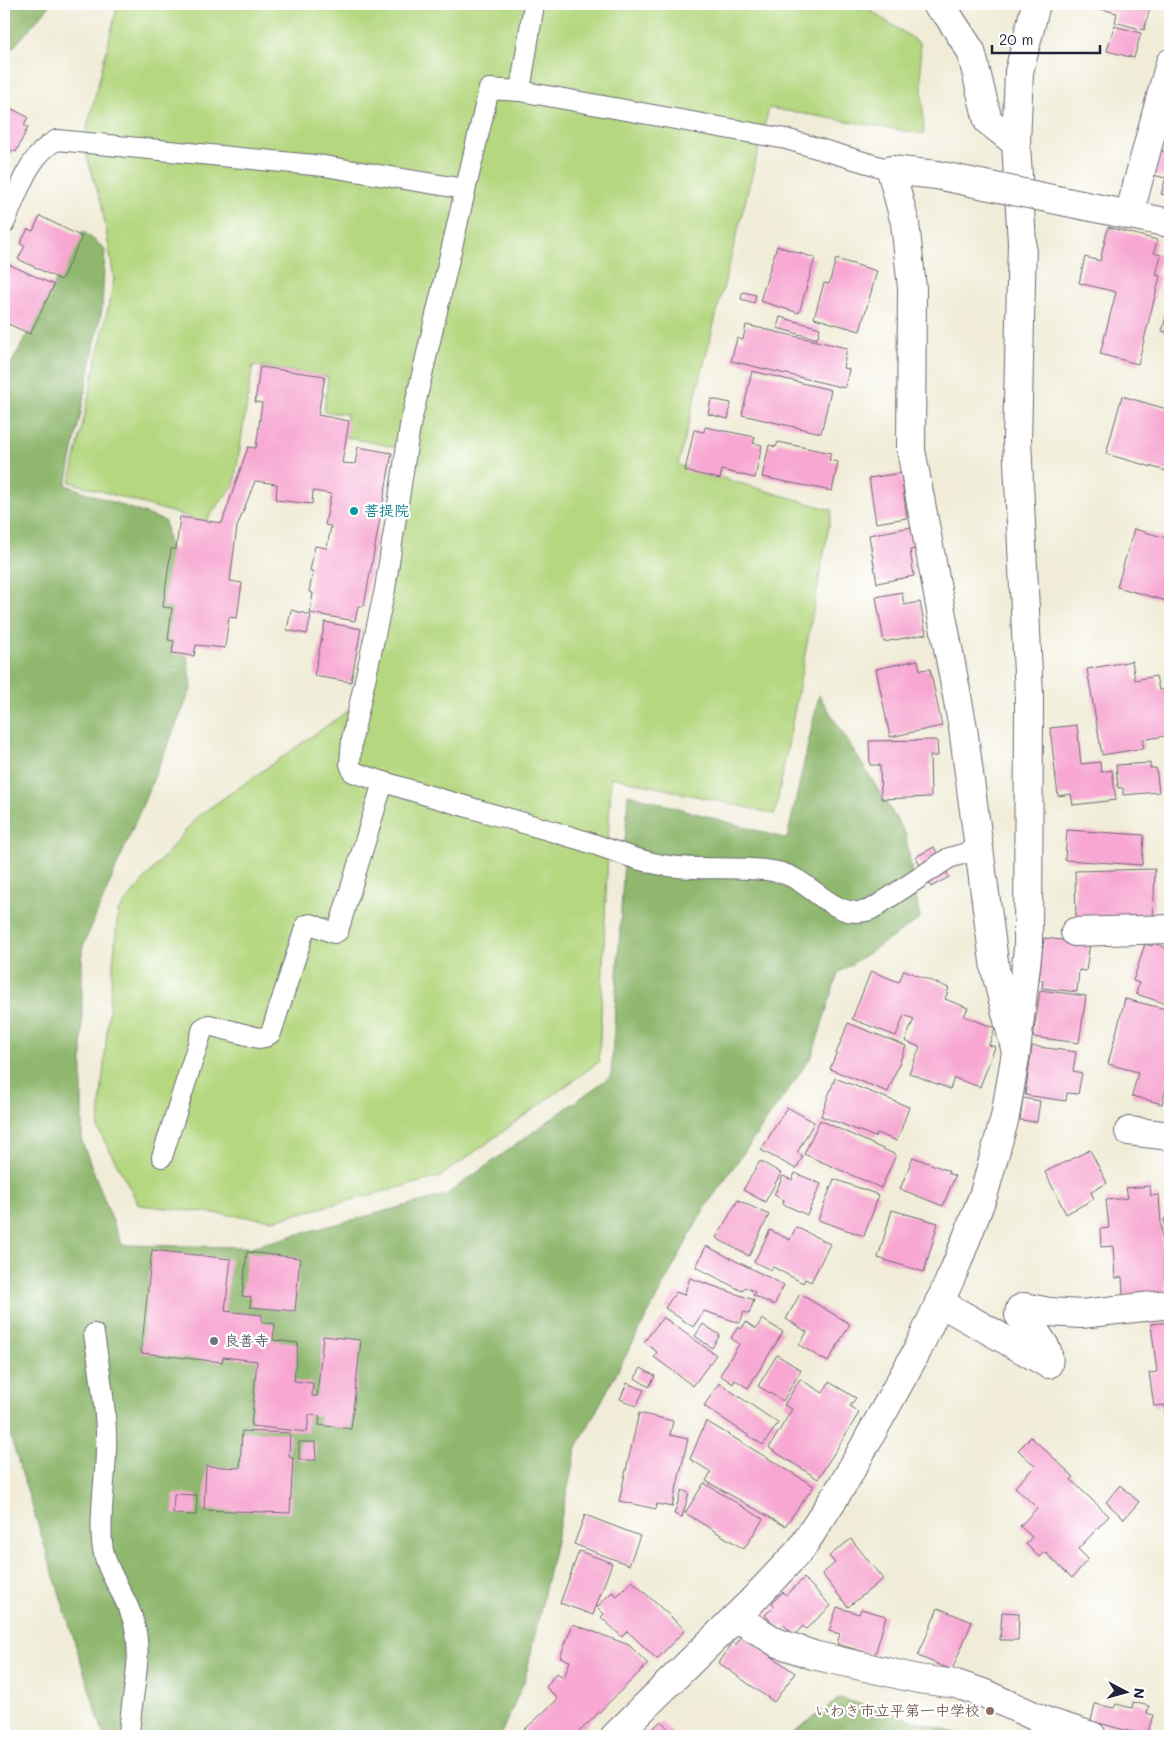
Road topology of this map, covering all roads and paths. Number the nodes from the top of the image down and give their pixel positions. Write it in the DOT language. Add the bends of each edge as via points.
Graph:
graph roads {
  1 [pos="534,4"];
  2 [pos="936,4"];
  3 [pos="1036,4"];
  4 [pos="1170,63"];
  5 [pos="520,91"];
  6 [pos="1166,94"];
  7 [pos="1016,142"];
  8 [pos="892,170"];
  9 [pos="466,189"];
  10 [pos="1129,215"];
  11 [pos="1170,223"];
  12 [pos="4,224"];
  13 [pos="383,782"];
  14 [pos="979,849"];
  15 [pos="1170,928"];
  16 [pos="1076,932"];
  17 [pos="1016,1052"];
  18 [pos="1129,1130"];
  19 [pos="1170,1136"];
  20 [pos="162,1157"];
  21 [pos="939,1302"];
  22 [pos="1170,1304"];
  23 [pos="94,1334"];
  24 [pos="736,1617"];
  25 [pos="129,1736"];
  26 [pos="615,1736"];
  27 [pos="1092,1736"];
  1 -- 5 [label="lane"];
  2 -- 7 [label="street" via="947,14 971,51 988,121"];
  3 -- 7 [label="street" via="1019,72"];
  4 -- 6 [label="street"];
  5 -- 8 [label="lane" via="786,138"];
  5 -- 9 [label="lane" via="488,90"];
  6 -- 10 [label="street"];
  7 -- 17 [label="street" via="1022,243 1017,440 1029,695 1028,948"];
  8 -- 10 [label="street, bridge" via="937,175"];
  8 -- 14 [label="street" via="905,223 912,288 911,450 963,728"];
  9 -- 12 [label="lane" via="324,166 57,140 45,146 34,158"];
  9 -- 13 [label="lane" via="410,426 385,589 352,739 350,764 353,772"];
  10 -- 11 [label="street"];
  13 -- 14 [label="lane" via="668,866 781,873 834,905 856,913 872,909 949,858"];
  13 -- 20 [label="lane" via="338,931 334,933 306,925 271,1033 259,1038 208,1025 203,1028"];
  14 -- 17 [label="street" via="995,969"];
  15 -- 16 [label="street"];
  17 -- 21 [label="street" via="1005,1117 984,1192"];
  18 -- 19 [label="street"];
  21 -- 22 [label="street" via="1048,1364 1047,1350 1019,1315 1024,1307 1081,1314"];
  21 -- 24 [label="street" via="916,1351 844,1481 801,1549"];
  23 -- 25 [label="lane" via="106,1432 102,1542 105,1558 134,1623 136,1686"];
  24 -- 26 [label="street"];
  24 -- 27 [label="street" via="776,1642 813,1655 918,1679 956,1684 1045,1721"];
}
